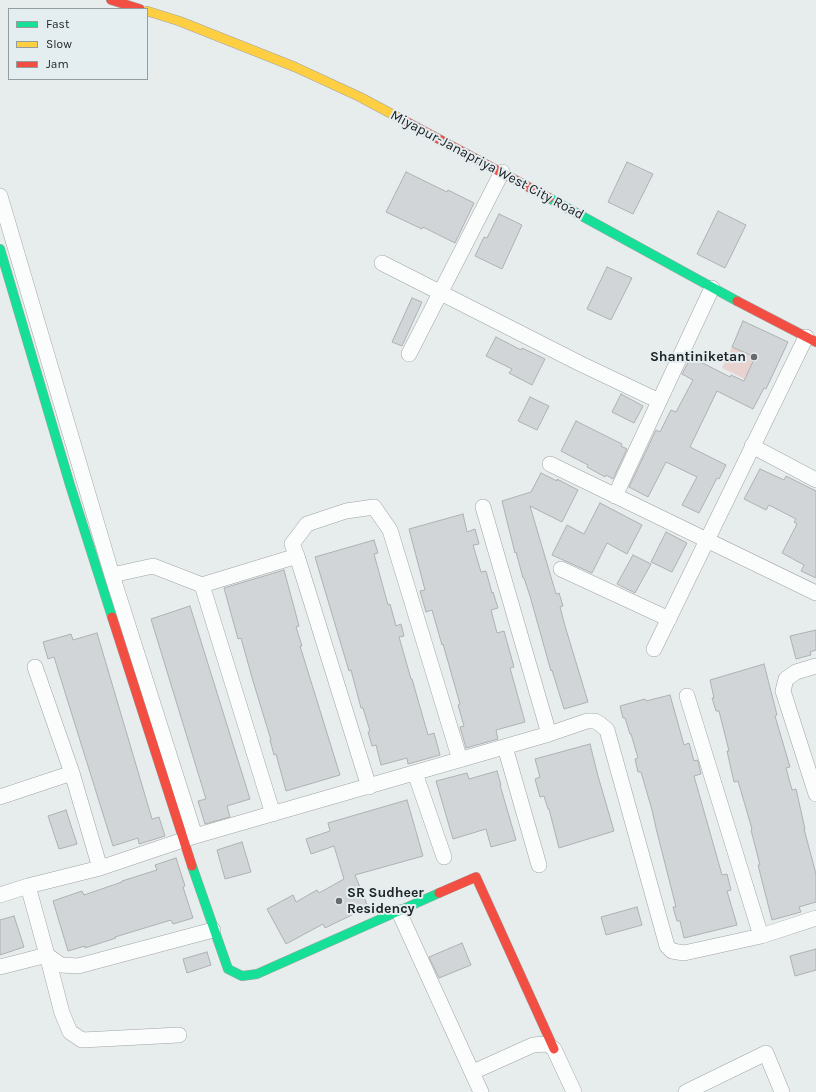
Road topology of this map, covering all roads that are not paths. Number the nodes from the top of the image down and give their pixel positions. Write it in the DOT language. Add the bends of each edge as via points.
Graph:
graph roads {
  1 [pos="111,0"];
  2 [pos="137,8"];
  3 [pos="148,11"];
  4 [pos="502,172"];
  5 [pos="0,196"];
  6 [pos="0,249"];
  7 [pos="382,263"];
  8 [pos="712,288"];
  9 [pos="441,293"];
  10 [pos="811,340"];
  11 [pos="409,354"];
  12 [pos="659,401"];
  13 [pos="752,446"];
  14 [pos="550,464"];
  15 [pos="816,480"];
  16 [pos="615,496"];
  17 [pos="483,506"];
  18 [pos="707,541"];
  19 [pos="297,556"];
  20 [pos="561,569"];
  21 [pos="112,575"];
  22 [pos="202,585"];
  23 [pos="816,593"];
  24 [pos="669,619"];
  25 [pos="654,649"];
  26 [pos="816,666"];
  27 [pos="35,667"];
  28 [pos="687,696"];
  29 [pos="549,734"];
  30 [pos="505,747"];
  31 [pos="460,760"];
  32 [pos="415,773"];
  33 [pos="813,773"];
  34 [pos="72,774"];
  35 [pos="369,787"];
  36 [pos="816,794"];
  37 [pos="0,797"];
  38 [pos="273,814"];
  39 [pos="189,838"];
  40 [pos="444,857"];
  41 [pos="539,865"];
  42 [pos="100,868"];
  43 [pos="28,886"];
  44 [pos="0,895"];
  45 [pos="399,912"];
  46 [pos="816,918"];
  47 [pos="213,930"];
  48 [pos="761,936"];
  49 [pos="47,956"];
  50 [pos="0,967"];
  51 [pos="179,1035"];
  52 [pos="554,1049"];
  53 [pos="473,1072"];
  54 [pos="482,1092"];
  55 [pos="574,1092"];
  56 [pos="686,1092"];
  57 [pos="782,1092"];
  1 -- 2 [label="street"];
  3 -- 4 [label="street, Miyapur-Janapriya West City Road" via="295,66 360,97"];
  4 -- 8 [label="street, Miyapur-Janapriya West City Road"];
  4 -- 9 [label="street"];
  5 -- 21 [label="street"];
  6 -- 39 [label="street" via="70,485"];
  7 -- 9 [label="street"];
  8 -- 10 [label="street, Miyapur-Janapriya West City Road"];
  8 -- 12 [label="street"];
  9 -- 11 [label="street"];
  9 -- 12 [label="street"];
  10 -- 13 [label="street"];
  12 -- 16 [label="street"];
  13 -- 15 [label="street"];
  13 -- 18 [label="street"];
  14 -- 16 [label="street"];
  16 -- 18 [label="street"];
  17 -- 29 [label="street"];
  18 -- 23 [label="street"];
  18 -- 24 [label="street"];
  19 -- 22 [label="street"];
  19 -- 31 [label="street" via="292,544 307,524 346,511 374,507 390,530"];
  19 -- 35 [label="street"];
  20 -- 24 [label="street"];
  21 -- 22 [label="street" via="153,566"];
  21 -- 39 [label="street"];
  22 -- 38 [label="street"];
  24 -- 25 [label="street"];
  26 -- 33 [label="street" via="796,672 786,679 783,691"];
  27 -- 34 [label="street"];
  28 -- 48 [label="street"];
  29 -- 30 [label="street"];
  29 -- 48 [label="street" via="587,721 600,724 607,730 667,946 672,952 684,953"];
  30 -- 31 [label="street"];
  30 -- 41 [label="street"];
  31 -- 32 [label="street"];
  32 -- 35 [label="street"];
  32 -- 40 [label="street"];
  33 -- 36 [label="street"];
  34 -- 37 [label="street"];
  34 -- 42 [label="street"];
  35 -- 38 [label="street"];
  38 -- 39 [label="street"];
  39 -- 42 [label="street"];
  39 -- 47 [label="street"];
  42 -- 43 [label="street"];
  43 -- 44 [label="street"];
  43 -- 49 [label="street"];
  45 -- 47 [label="street" via="257,974 242,976 228,969"];
  45 -- 52 [label="street" via="476,877"];
  45 -- 53 [label="street"];
  46 -- 48 [label="street"];
  47 -- 49 [label="street" via="78,966 61,965"];
  49 -- 50 [label="street"];
  49 -- 51 [label="street" via="62,1013 70,1032 82,1040"];
  52 -- 53 [label="street" via="547,1044 533,1045"];
  52 -- 55 [label="street"];
  53 -- 54 [label="street"];
  56 -- 57 [label="street" via="766,1053"];
}
